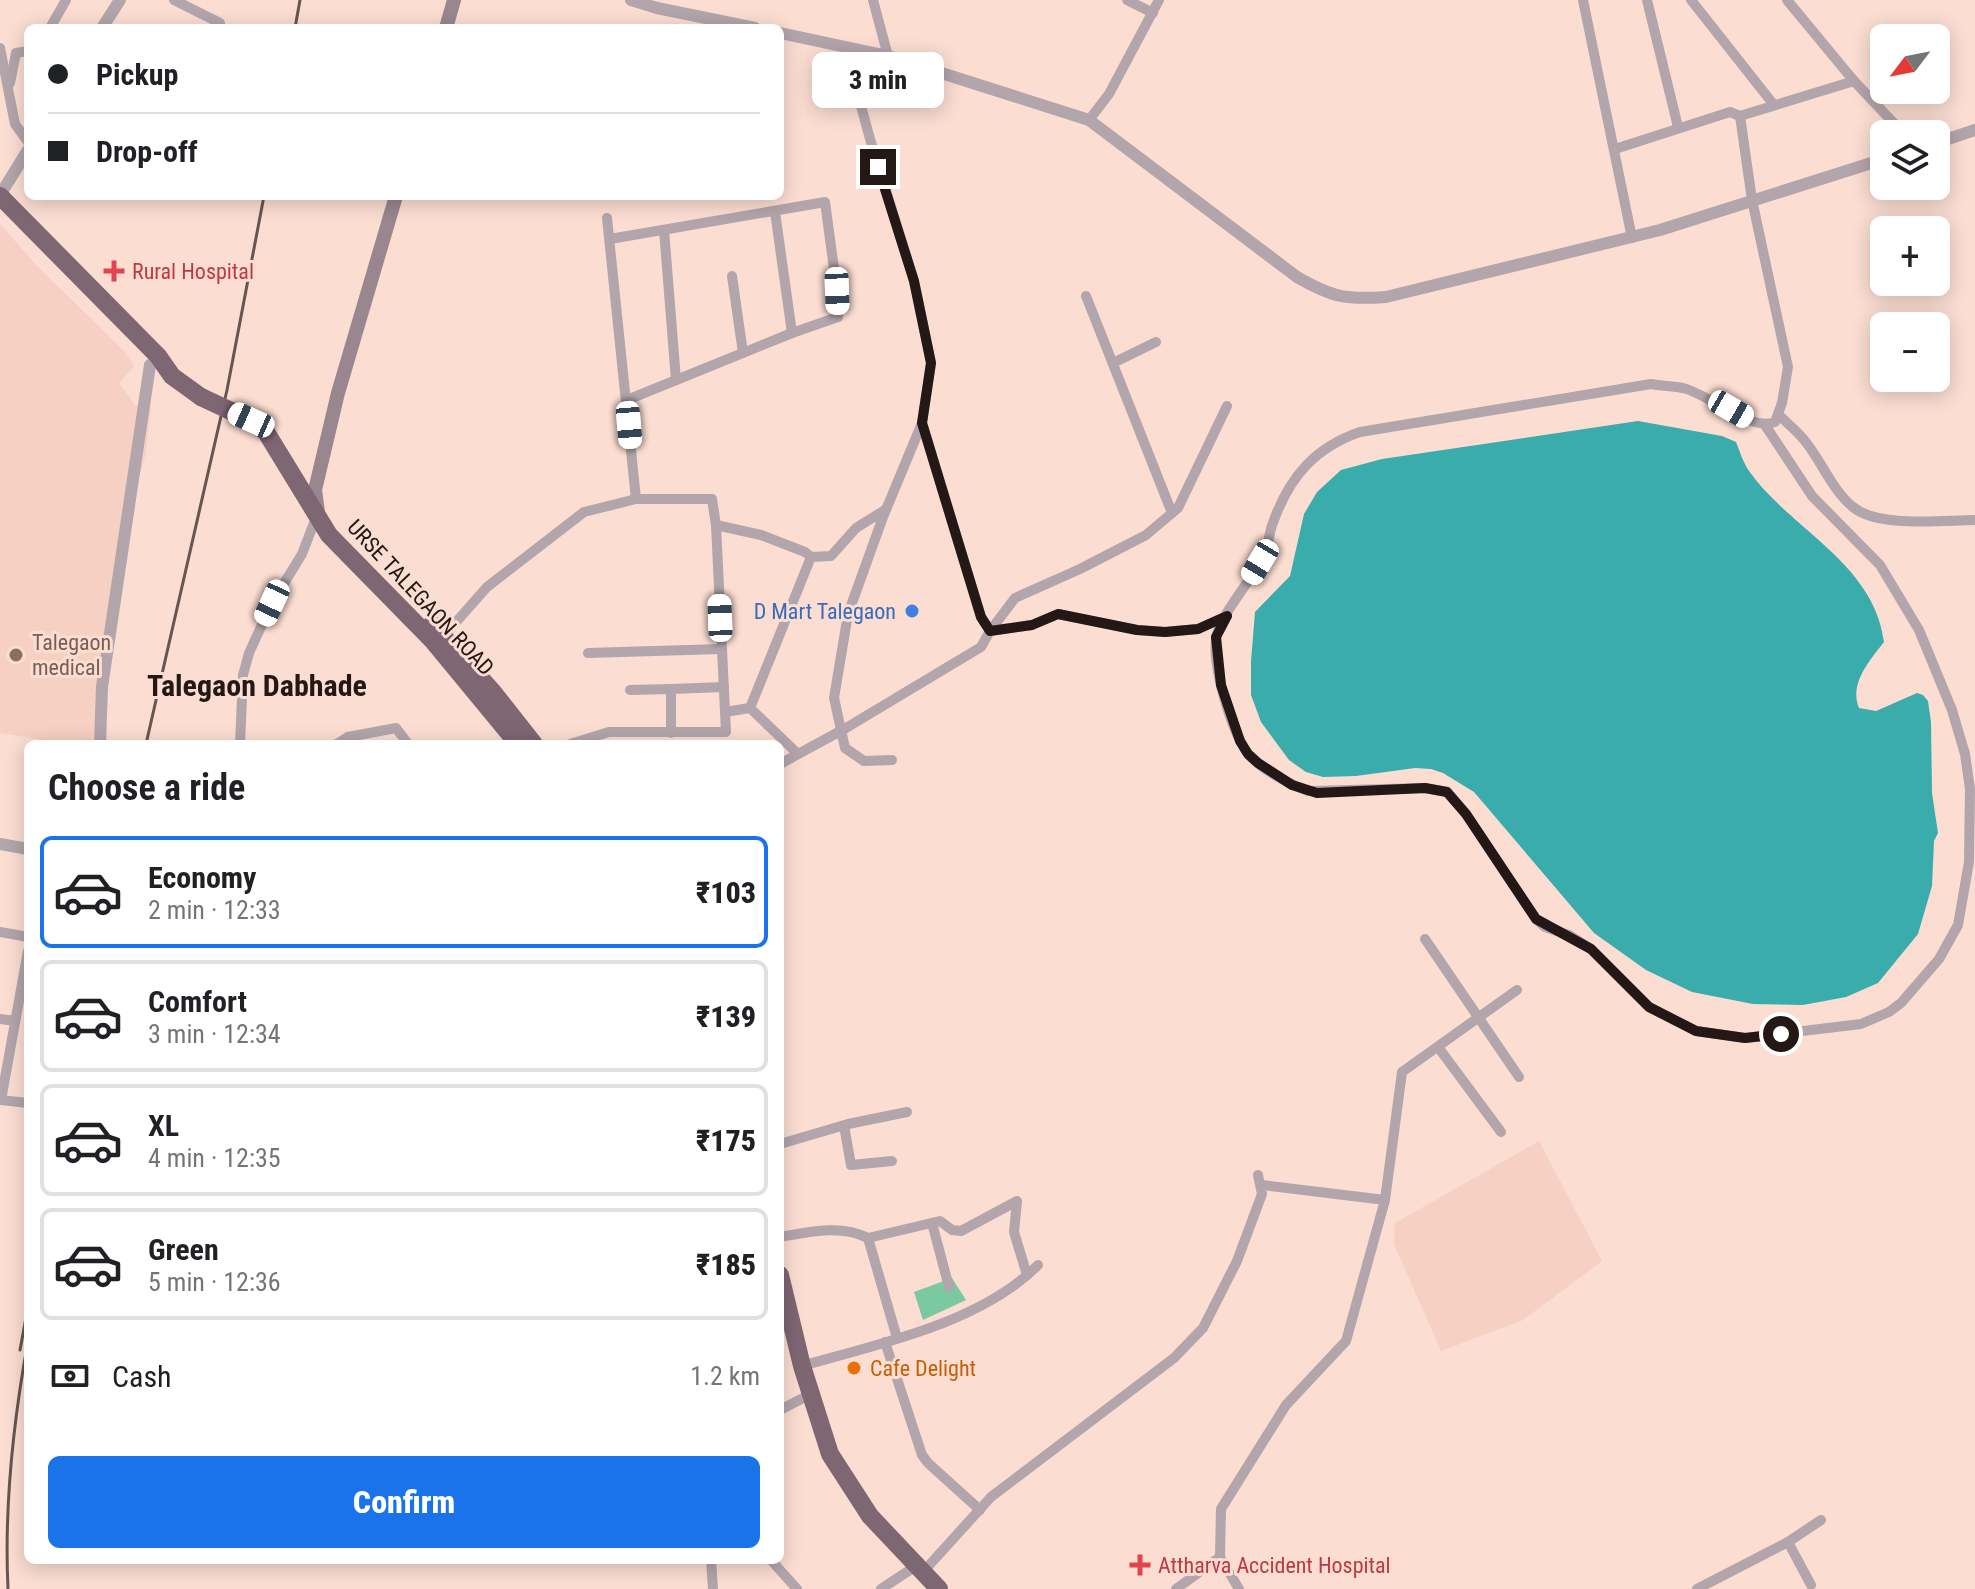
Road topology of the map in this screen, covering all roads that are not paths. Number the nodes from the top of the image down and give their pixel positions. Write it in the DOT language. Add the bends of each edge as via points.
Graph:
graph roads {
  1 [pos="66,0"];
  2 [pos="120,0"];
  3 [pos="174,0"];
  4 [pos="454,0"];
  5 [pos="631,0"];
  6 [pos="873,0"];
  7 [pos="1127,0"];
  8 [pos="1159,0"];
  9 [pos="1647,0"];
  10 [pos="1691,0"];
  11 [pos="1787,0"];
  12 [pos="1586,1"];
  13 [pos="1153,13"];
  14 [pos="220,23"];
  15 [pos="52,24"];
  16 [pos="105,24"];
  17 [pos="447,24"];
  18 [pos="735,24"];
  19 [pos="784,34"];
  20 [pos="845,47"];
  21 [pos="0,48"];
  22 [pos="24,52"];
  23 [pos="888,56"];
  24 [pos="1854,81"];
  25 [pos="9,89"];
  26 [pos="1774,105"];
  27 [pos="1740,116"];
  28 [pos="1089,120"];
  29 [pos="1891,120"];
  30 [pos="1678,127"];
  31 [pos="1975,130"];
  32 [pos="24,136"];
  33 [pos="1950,138"];
  34 [pos="1615,149"];
  35 [pos="24,156"];
  36 [pos="1870,163"];
  37 [pos="0,195"];
  38 [pos="395,200"];
  39 [pos="1752,200"];
  40 [pos="0,211"];
  41 [pos="775,212"];
  42 [pos="607,218"];
  43 [pos="664,230"];
  44 [pos="1632,238"];
  45 [pos="610,239"];
  46 [pos="732,276"];
  47 [pos="1086,296"];
  48 [pos="792,333"];
  49 [pos="1156,342"];
  50 [pos="743,353"];
  51 [pos="1113,363"];
  52 [pos="150,365"];
  53 [pos="172,376"];
  54 [pos="676,380"];
  55 [pos="627,400"];
  56 [pos="1227,406"];
  57 [pos="1779,415"];
  58 [pos="922,423"];
  59 [pos="1765,425"];
  60 [pos="636,499"];
  61 [pos="885,510"];
  62 [pos="1172,513"];
  63 [pos="326,520"];
  64 [pos="1975,520"];
  65 [pos="716,525"];
  66 [pos="811,557"];
  67 [pos="1227,616"];
  68 [pos="990,631"];
  69 [pos="440,641"];
  70 [pos="721,649"];
  71 [pos="588,653"];
  72 [pos="724,687"];
  73 [pos="671,689"];
  74 [pos="630,690"];
  75 [pos="750,708"];
  76 [pos="725,712"];
  77 [pos="842,731"];
  78 [pos="671,733"];
  79 [pos="100,740"];
  80 [pos="240,740"];
  81 [pos="343,740"];
  82 [pos="405,740"];
  83 [pos="515,740"];
  84 [pos="531,740"];
  85 [pos="583,740"];
  86 [pos="783,740"];
  87 [pos="784,741"];
  88 [pos="798,754"];
  89 [pos="892,760"];
  90 [pos="784,762"];
  91 [pos="0,844"];
  92 [pos="24,848"];
  93 [pos="0,932"];
  94 [pos="24,936"];
  95 [pos="1425,939"];
  96 [pos="24,973"];
  97 [pos="1517,990"];
  98 [pos="1478,1018"];
  99 [pos="0,1019"];
  100 [pos="15,1021"];
  101 [pos="1438,1047"];
  102 [pos="1519,1077"];
  103 [pos="0,1100"];
  104 [pos="24,1103"];
  105 [pos="907,1112"];
  106 [pos="844,1126"];
  107 [pos="1501,1132"];
  108 [pos="784,1143"];
  109 [pos="892,1161"];
  110 [pos="1385,1200"];
  111 [pos="932,1223"];
  112 [pos="784,1236"];
  113 [pos="868,1238"];
  114 [pos="1038,1265"];
  115 [pos="1027,1275"];
  116 [pos="949,1287"];
  117 [pos="784,1292"];
  118 [pos="897,1338"];
  119 [pos="885,1342"];
  120 [pos="802,1366"];
  121 [pos="811,1394"];
  122 [pos="784,1408"];
  123 [pos="980,1510"];
  124 [pos="1821,1520"];
  125 [pos="1788,1542"];
  126 [pos="1220,1557"];
  127 [pos="711,1564"];
  128 [pos="775,1564"];
  129 [pos="1720,1576"];
  130 [pos="930,1580"];
  131 [pos="1811,1585"];
  132 [pos="713,1589"];
  133 [pos="797,1589"];
  134 [pos="881,1589"];
  135 [pos="1176,1589"];
  136 [pos="1239,1589"];
  137 [pos="1697,1589"];
  138 [pos="1726,1589"];
  1 -- 15 [label="street"];
  2 -- 16 [label="street"];
  3 -- 14 [label="street"];
  4 -- 17 [label="main road"];
  5 -- 18 [label="street"];
  6 -- 23 [label="street"];
  7 -- 13 [label="street"];
  8 -- 13 [label="street"];
  9 -- 30 [label="street"];
  10 -- 26 [label="street"];
  11 -- 24 [label="street"];
  12 -- 34 [label="street"];
  13 -- 28 [label="street"];
  19 -- 20 [label="street"];
  20 -- 23 [label="street"];
  20 -- 58 [label="street" via="914,281 931,363"];
  21 -- 25 [label="street"];
  22 -- 25 [label="street" via="16,53"];
  23 -- 28 [label="street"];
  24 -- 26 [label="street"];
  24 -- 29 [label="street"];
  25 -- 32 [label="street" via="15,124"];
  26 -- 27 [label="street"];
  27 -- 30 [label="street" via="1730,112"];
  27 -- 39 [label="street"];
  28 -- 44 [label="street" via="1265,255 1328,295 1386,297"];
  30 -- 34 [label="street"];
  31 -- 33 [label="street"];
  34 -- 44 [label="street"];
  35 -- 37 [label="street"];
  36 -- 39 [label="street"];
  37 -- 53 [label="highway"];
  38 -- 63 [label="main road" via="315,490"];
  39 -- 44 [label="street"];
  39 -- 57 [label="street" via="1788,367"];
  40 -- 52 [label="highway"];
  41 -- 43 [label="street"];
  41 -- 48 [label="street"];
  41 -- 48 [label="street" via="825,202 838,317"];
  42 -- 45 [label="street"];
  43 -- 45 [label="street"];
  43 -- 54 [label="street"];
  45 -- 55 [label="street"];
  46 -- 50 [label="street"];
  47 -- 51 [label="street"];
  48 -- 50 [label="street"];
  49 -- 51 [label="street"];
  50 -- 54 [label="street"];
  51 -- 62 [label="street"];
  52 -- 53 [label="highway"];
  52 -- 79 [label="street" via="102,687"];
  53 -- 63 [label="highway, URSE TALEGAON ROAD, bridge" via="266,432"];
  54 -- 55 [label="street"];
  55 -- 60 [label="street"];
  56 -- 62 [label="street" via="1189,489"];
  57 -- 59 [label="street"];
  57 -- 64 [label="street" via="1805,440 1854,508 1873,517"];
  58 -- 61 [label="street"];
  58 -- 68 [label="street" via="981,617"];
  59 -- 67 [label="street" via="1682,388 1651,384 1360,432 1311,459 1293,480 1260,562"];
  59 -- 67 [label="street" via="1812,496 1880,565 1908,609 1965,754 1969,850 1958,925 1939,959 1901,1003 1861,1024 1754,1038 1696,1031 1649,1007 1591,949 1536,919 1447,792 1425,788 1317,793 1281,778 1248,754 1233,724 1216,650 1216,637"];
  60 -- 65 [label="street" via="712,499"];
  60 -- 69 [label="street" via="584,512 487,587"];
  61 -- 66 [label="street" via="856,528 831,556"];
  61 -- 77 [label="street" via="848,614 834,698"];
  62 -- 68 [label="street" via="1146,535 1015,598"];
  63 -- 69 [label="highway, URSE TALEGAON ROAD" via="329,535"];
  63 -- 80 [label="street" via="272,603 249,653"];
  65 -- 66 [label="street" via="761,535"];
  65 -- 70 [label="street"];
  66 -- 75 [label="street"];
  67 -- 68 [label="street" via="1198,629 1165,632 1058,614 1032,625"];
  68 -- 77 [label="street" via="981,647"];
  69 -- 83 [label="highway, URSE TALEGAON ROAD"];
  69 -- 84 [label="highway" via="493,692"];
  70 -- 71 [label="street"];
  70 -- 72 [label="street"];
  72 -- 73 [label="street"];
  72 -- 76 [label="street"];
  73 -- 74 [label="street"];
  73 -- 78 [label="street"];
  75 -- 76 [label="street"];
  75 -- 86 [label="street"];
  76 -- 78 [label="street" via="726,732"];
  77 -- 88 [label="street"];
  77 -- 89 [label="street" via="845,748 864,761"];
  78 -- 85 [label="street" via="609,732"];
  81 -- 82 [label="street" via="396,728"];
  87 -- 88 [label="street"];
  88 -- 90 [label="street"];
  91 -- 92 [label="street"];
  93 -- 94 [label="street"];
  95 -- 98 [label="street"];
  96 -- 100 [label="street"];
  97 -- 98 [label="street"];
  98 -- 101 [label="street"];
  98 -- 102 [label="street"];
  99 -- 100 [label="street"];
  100 -- 103 [label="street"];
  101 -- 107 [label="street"];
  101 -- 110 [label="street" via="1402,1072"];
  103 -- 104 [label="street"];
  105 -- 106 [label="street"];
  106 -- 108 [label="street"];
  106 -- 109 [label="street" via="851,1165"];
  110 -- 123 [label="street" via="1260,1180 1262,1194 1237,1261 1203,1328 1174,1358"];
  110 -- 126 [label="street" via="1346,1341 1286,1405 1221,1509"];
  111 -- 113 [label="street"];
  111 -- 115 [label="street" via="940,1221 961,1231 1017,1201 1014,1232"];
  111 -- 116 [label="street"];
  112 -- 113 [label="street" via="841,1231"];
  113 -- 118 [label="street"];
  114 -- 115 [label="street"];
  115 -- 118 [label="street" via="996,1298"];
  117 -- 120 [label="highway"];
  118 -- 119 [label="street"];
  119 -- 120 [label="street"];
  119 -- 123 [label="street" via="922,1455"];
  120 -- 121 [label="highway"];
  121 -- 122 [label="street"];
  121 -- 130 [label="highway" via="830,1454 870,1516"];
  123 -- 130 [label="street"];
  124 -- 125 [label="street"];
  125 -- 129 [label="street"];
  125 -- 131 [label="street"];
  126 -- 135 [label="street"];
  126 -- 136 [label="street"];
  127 -- 132 [label="street"];
  128 -- 133 [label="street"];
  129 -- 137 [label="street"];
  129 -- 138 [label="street"];
  130 -- 134 [label="street"];
}
